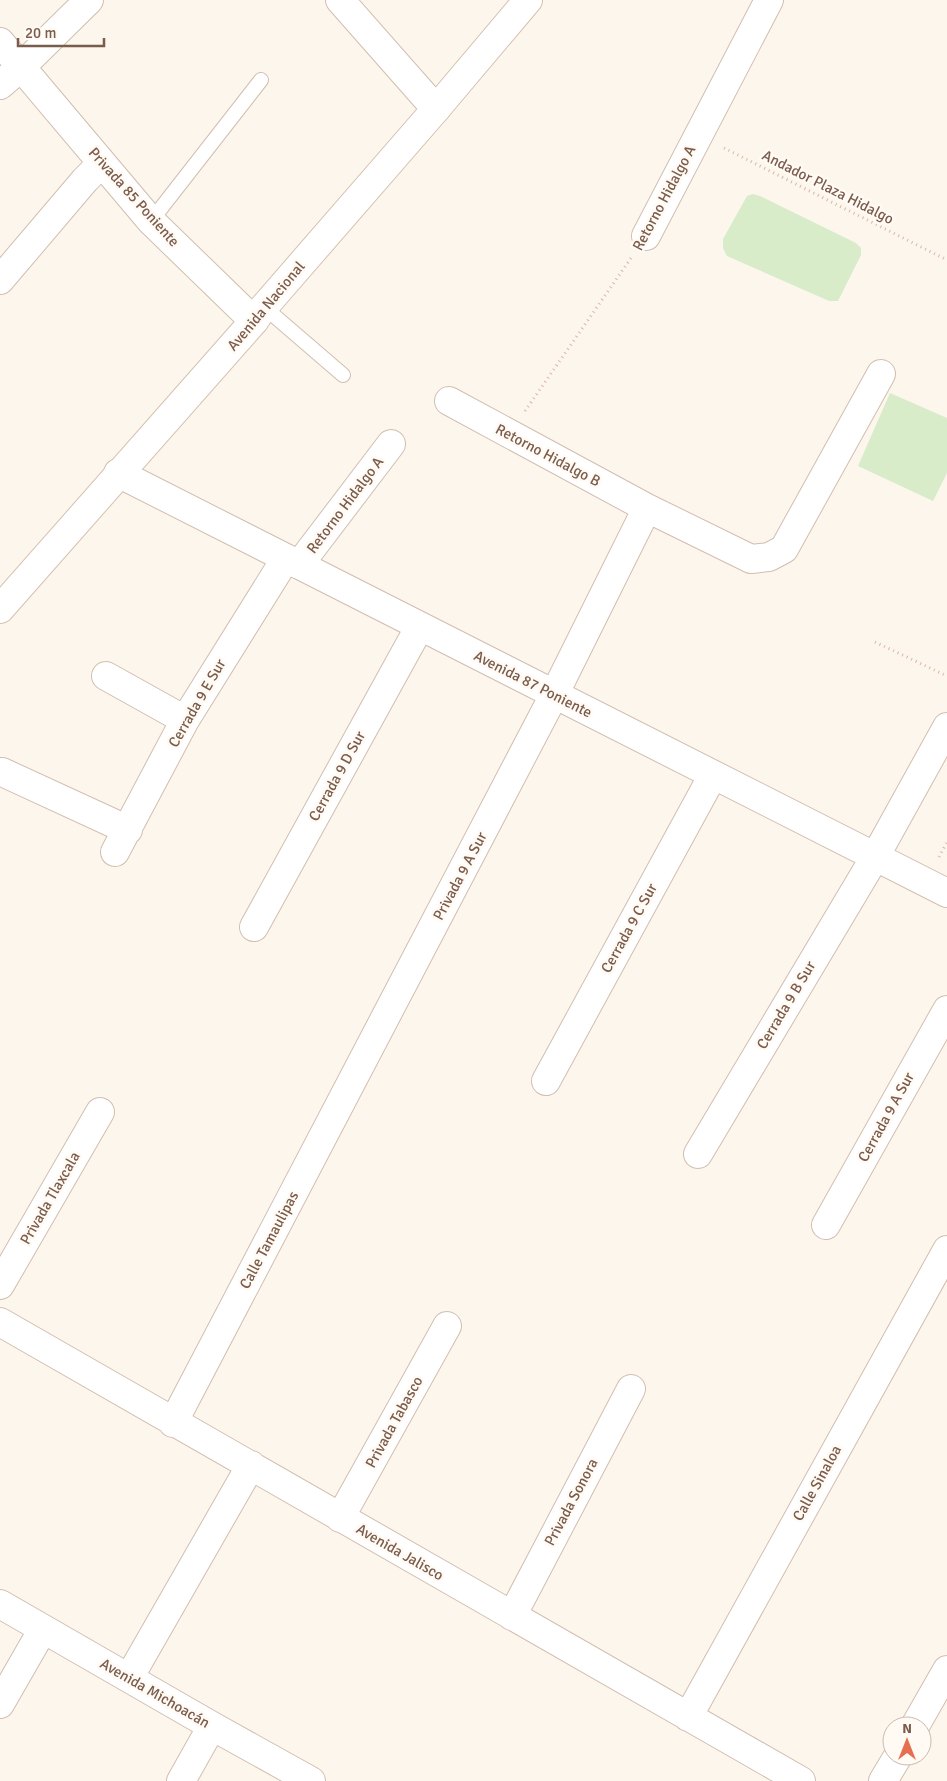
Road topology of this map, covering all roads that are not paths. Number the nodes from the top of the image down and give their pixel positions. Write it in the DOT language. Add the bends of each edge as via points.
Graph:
graph roads {
  1 [pos="89,0"];
  2 [pos="340,0"];
  3 [pos="528,0"];
  4 [pos="769,0"];
  5 [pos="0,42"];
  6 [pos="21,67"];
  7 [pos="261,80"];
  8 [pos="0,85"];
  9 [pos="436,108"];
  10 [pos="102,163"];
  11 [pos="151,221"];
  12 [pos="646,236"];
  13 [pos="0,280"];
  14 [pos="259,314"];
  15 [pos="880,374"];
  16 [pos="343,375"];
  17 [pos="449,402"];
  18 [pos="391,444"];
  19 [pos="118,473"];
  20 [pos="647,508"];
  21 [pos="292,562"];
  22 [pos="0,609"];
  23 [pos="420,626"];
  24 [pos="106,676"];
  25 [pos="554,695"];
  26 [pos="185,720"];
  27 [pos="947,727"];
  28 [pos="2,772"];
  29 [pos="713,775"];
  30 [pos="875,857"];
  31 [pos="947,893"];
  32 [pos="254,927"];
  33 [pos="947,1010"];
  34 [pos="365,1057"];
  35 [pos="546,1081"];
  36 [pos="100,1112"];
  37 [pos="698,1154"];
  38 [pos="826,1224"];
  39 [pos="947,1250"];
  40 [pos="0,1285"];
  41 [pos="0,1322"];
  42 [pos="447,1326"];
  43 [pos="631,1389"];
  44 [pos="173,1423"];
  45 [pos="251,1465"];
  46 [pos="340,1518"];
  47 [pos="0,1604"];
  48 [pos="512,1616"];
  49 [pos="43,1629"];
  50 [pos="947,1670"];
  51 [pos="129,1678"];
  52 [pos="0,1704"];
  53 [pos="921,1716"];
  54 [pos="688,1717"];
  55 [pos="212,1726"];
  56 [pos="892,1766"];
  57 [pos="181,1781"];
  58 [pos="311,1781"];
  59 [pos="800,1781"];
  60 [pos="883,1781"];
  1 -- 6 [label="street"];
  2 -- 9 [label="street"];
  3 -- 9 [label="street, Avenida Nacional"];
  4 -- 12 [label="street, Retorno Hidalgo A"];
  5 -- 6 [label="street, Privada 85 Poniente"];
  6 -- 8 [label="street"];
  6 -- 10 [label="street, Privada 85 Poniente"];
  7 -- 11 [label="lane"];
  9 -- 14 [label="street, Avenida Nacional"];
  10 -- 11 [label="street, Privada 85 Poniente"];
  10 -- 13 [label="street"];
  11 -- 14 [label="street, Privada 85 Poniente"];
  14 -- 16 [label="lane"];
  14 -- 19 [label="street, Avenida Nacional"];
  15 -- 20 [label="street, Retorno Hidalgo B" via="784,549 769,557 751,559"];
  17 -- 20 [label="street, Retorno Hidalgo B"];
  18 -- 21 [label="street, Retorno Hidalgo A"];
  19 -- 21 [label="street, Avenida 87 Poniente"];
  19 -- 22 [label="street, Avenida Nacional"];
  20 -- 25 [label="street"];
  21 -- 23 [label="street, Avenida 87 Poniente"];
  21 -- 26 [label="street, Cerrada 9 E Sur"];
  23 -- 25 [label="street, Avenida 87 Poniente"];
  23 -- 32 [label="street, Cerrada 9 D Sur"];
  24 -- 26 [label="street"];
  25 -- 29 [label="street, Avenida 87 Poniente"];
  25 -- 34 [label="street, Privada 9 A Sur"];
  26 -- 28 [label="street, Cerrada 9 E Sur" via="122,841"];
  27 -- 30 [label="street, Cerrada 9 B Sur"];
  29 -- 30 [label="street, Avenida 87 Poniente"];
  29 -- 35 [label="street, Cerrada 9 C Sur"];
  30 -- 31 [label="street, Avenida 87 Poniente"];
  30 -- 37 [label="street, Cerrada 9 B Sur"];
  33 -- 38 [label="street, Cerrada 9 A Sur"];
  34 -- 44 [label="street, Calle Tamaulipas"];
  36 -- 40 [label="street, Privada Tlaxcala"];
  39 -- 54 [label="street, Calle Sinaloa"];
  41 -- 44 [label="street, Avenida Jalisco"];
  42 -- 46 [label="street, Privada Tabasco"];
  43 -- 48 [label="street, Privada Sonora"];
  44 -- 45 [label="street, Avenida Jalisco"];
  45 -- 46 [label="street, Avenida Jalisco"];
  45 -- 51 [label="street"];
  46 -- 48 [label="street, Avenida Jalisco"];
  47 -- 49 [label="street, Avenida Michoacán"];
  48 -- 54 [label="street, Avenida Jalisco"];
  49 -- 51 [label="street, Avenida Michoacán"];
  49 -- 52 [label="street"];
  50 -- 53 [label="street"];
  51 -- 55 [label="street, Avenida Michoacán"];
  54 -- 59 [label="street, Avenida Jalisco"];
  55 -- 57 [label="street"];
  55 -- 58 [label="street, Avenida Michoacán"];
  56 -- 60 [label="street"];
}
